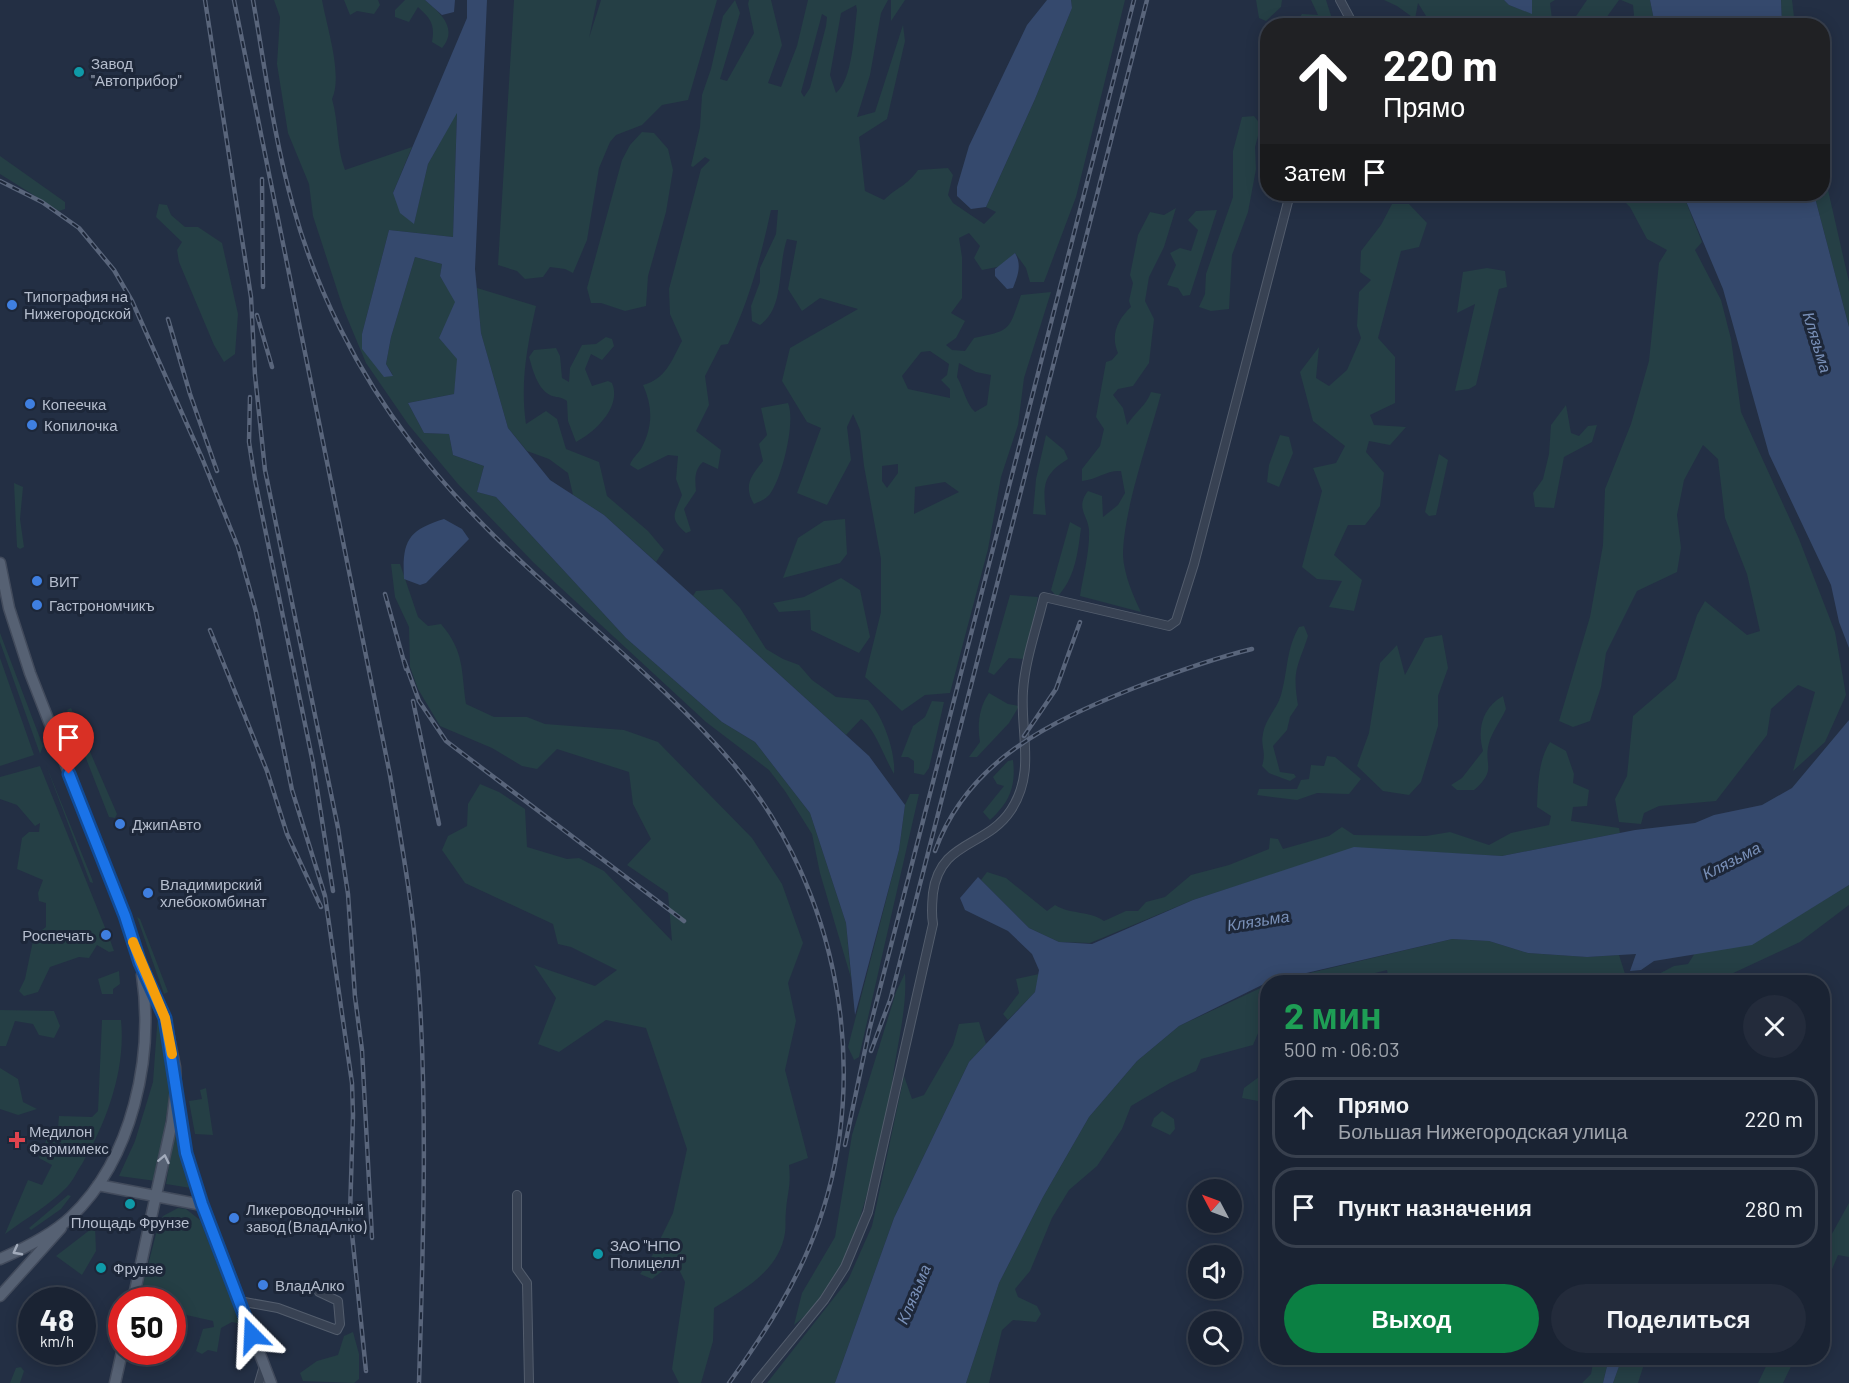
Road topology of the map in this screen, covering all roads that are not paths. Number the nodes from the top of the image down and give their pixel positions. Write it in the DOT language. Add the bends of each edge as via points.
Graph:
graph roads {
  1 [pos="1340,0"];
  2 [pos="1350,18"];
  3 [pos="1288,201"];
  4 [pos="0,563"];
  5 [pos="140,963"];
  6 [pos="176,1089"];
  7 [pos="98,1185"];
  8 [pos="157,1195"];
  9 [pos="517,1196"];
  10 [pos="202,1204"];
  11 [pos="69,1219"];
  12 [pos="0,1259"];
  13 [pos="11,1285"];
  14 [pos="136,1287"];
  15 [pos="319,1292"];
  16 [pos="0,1296"];
  17 [pos="239,1301"];
  18 [pos="0,1302"];
  19 [pos="119,1365"];
  20 [pos="264,1366"];
  21 [pos="115,1383"];
  22 [pos="259,1383"];
  23 [pos="271,1383"];
  24 [pos="529,1383"];
  25 [pos="756,1383"];
  1 -- 2 [label="street"];
  3 -- 25 [label="street" via="1176,621 1169,626 1044,597 1023,688 1027,754 1024,784 1010,812 973,843 946,859 936,873 933,924 868,1212 845,1267 829,1292"];
  4 -- 5 [label="main road" via="9,608 30,673"];
  5 -- 6 [label="main road" via="165,1018"];
  5 -- 7 [label="main road" via="146,1012 142,1065 120,1142"];
  8 -- 6 [label="main road, one-way"];
  6 -- 10 [label="main road" via="186,1153"];
  7 -- 8 [label="main road"];
  7 -- 11 [label="main road"];
  8 -- 10 [label="main road"];
  8 -- 14 [label="main road"];
  9 -- 24 [label="street" via="517,1269 527,1283"];
  10 -- 17 [label="main road"];
  11 -- 12 [label="main road, one-way"];
  11 -- 13 [label="main road"];
  13 -- 16 [label="main road"];
  13 -- 18 [label="main road"];
  15 -- 17 [label="street" via="338,1301 337,1330 278,1308"];
  17 -- 20 [label="main road"];
  19 -- 21 [label="main road"];
  20 -- 22 [label="street"];
  20 -- 23 [label="main road"];
}
